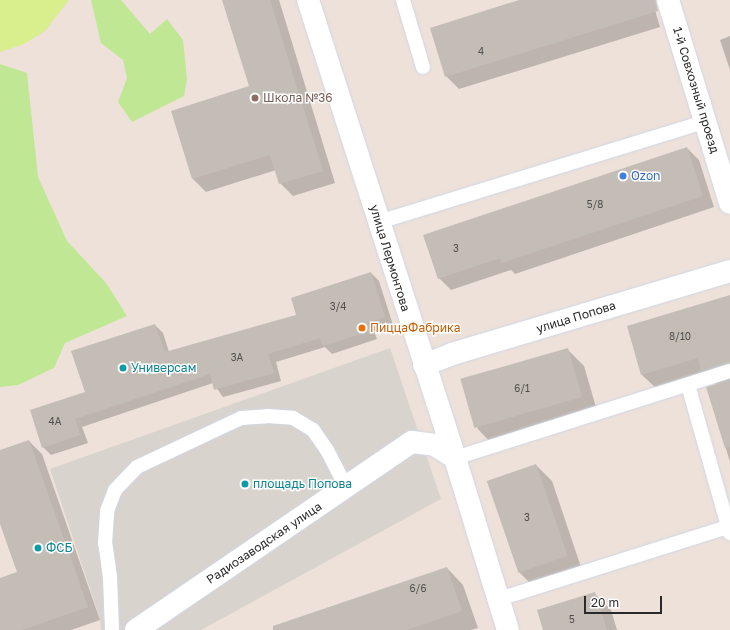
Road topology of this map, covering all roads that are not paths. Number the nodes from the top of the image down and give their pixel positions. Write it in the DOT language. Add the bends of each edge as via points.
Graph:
graph roads {
  1 [pos="308,0"];
  2 [pos="403,0"];
  3 [pos="668,0"];
  4 [pos="423,67"];
  5 [pos="706,122"];
  6 [pos="730,203"];
  7 [pos="379,222"];
  8 [pos="730,271"];
  9 [pos="424,365"];
  10 [pos="730,371"];
  11 [pos="688,385"];
  12 [pos="455,458"];
  13 [pos="346,488"];
  14 [pos="729,530"];
  15 [pos="499,599"];
  16 [pos="503,629"];
  17 [pos="112,630"];
  18 [pos="136,630"];
  1 -- 7 [label="street, улица Лермонтова"];
  2 -- 4 [label="lane"];
  3 -- 5 [label="street, 1-й Совхозный проезд"];
  5 -- 6 [label="street, 1-й Совхозный проезд"];
  5 -- 7 [label="lane"];
  7 -- 9 [label="street, улица Лермонтова"];
  8 -- 9 [label="street, улица Попова" via="452,354"];
  9 -- 12 [label="street, улица Лермонтова"];
  10 -- 11 [label="lane"];
  11 -- 12 [label="lane"];
  11 -- 14 [label="lane"];
  12 -- 13 [label="street, Радиозаводская улица" via="435,445 412,442"];
  12 -- 15 [label="street, улица Лермонтова"];
  13 -- 17 [label="lane" via="327,450 313,430 293,418 241,418 137,467 115,490 107,511 105,543 110,577"];
  13 -- 18 [label="street, Радиозаводская улица"];
  14 -- 15 [label="lane"];
  15 -- 16 [label="street, улица Лермонтова"];
}
